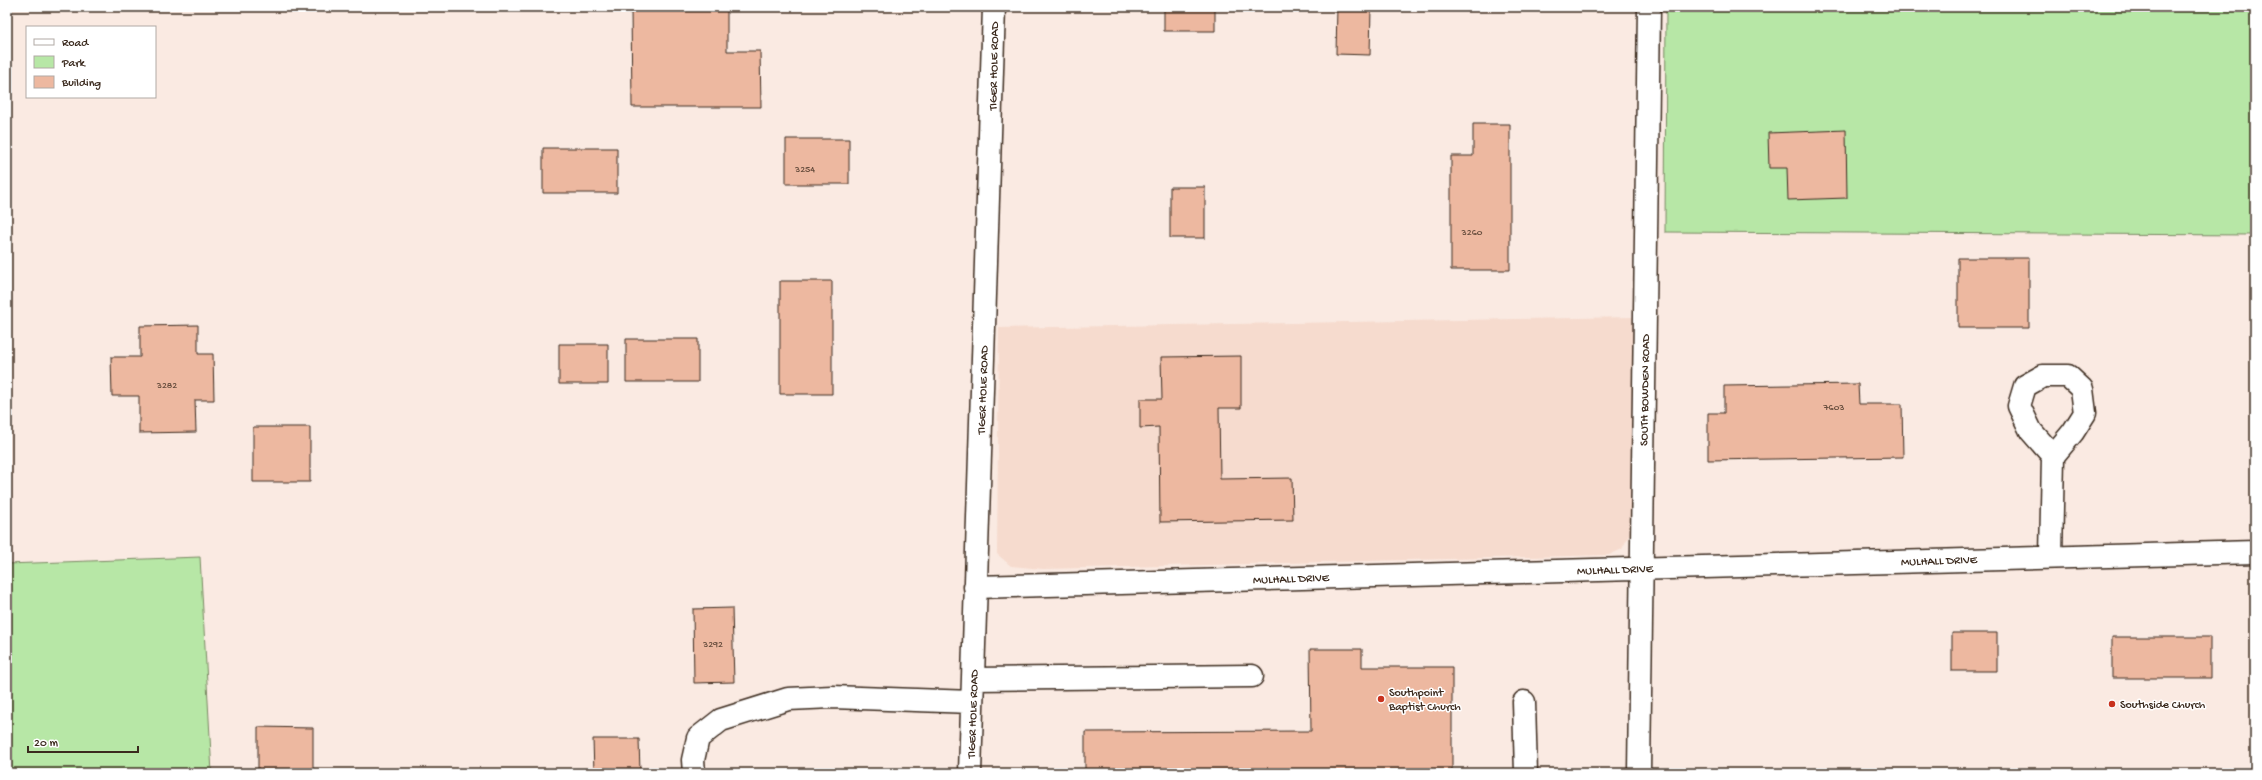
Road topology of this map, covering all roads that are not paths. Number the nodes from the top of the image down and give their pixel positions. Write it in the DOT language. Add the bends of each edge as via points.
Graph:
graph roads {
  1 [pos="994,7"];
  2 [pos="1648,7"];
  3 [pos="2053,456"];
  4 [pos="2255,552"];
  5 [pos="2051,557"];
  6 [pos="1642,568"];
  7 [pos="976,587"];
  8 [pos="1252,676"];
  9 [pos="973,679"];
  10 [pos="972,702"];
  11 [pos="1524,702"];
  12 [pos="694,773"];
  13 [pos="970,773"];
  14 [pos="1526,773"];
  15 [pos="1639,773"];
  1 -- 7 [label="street, TIGER HOLE ROAD"];
  2 -- 6 [label="street, SOUTH BOWDEN ROAD"];
  3 -- 5 [label="street"];
  4 -- 5 [label="street, MULHALL DRIVE"];
  5 -- 6 [label="street, MULHALL DRIVE"];
  6 -- 7 [label="street, MULHALL DRIVE"];
  6 -- 15 [label="street, SOUTH BOWDEN ROAD"];
  7 -- 9 [label="street, TIGER HOLE ROAD"];
  8 -- 9 [label="street"];
  9 -- 10 [label="street, TIGER HOLE ROAD"];
  10 -- 12 [label="street" via="832,697 788,699 721,720 698,738 693,760"];
  10 -- 13 [label="street, TIGER HOLE ROAD"];
  11 -- 14 [label="street"];
}
